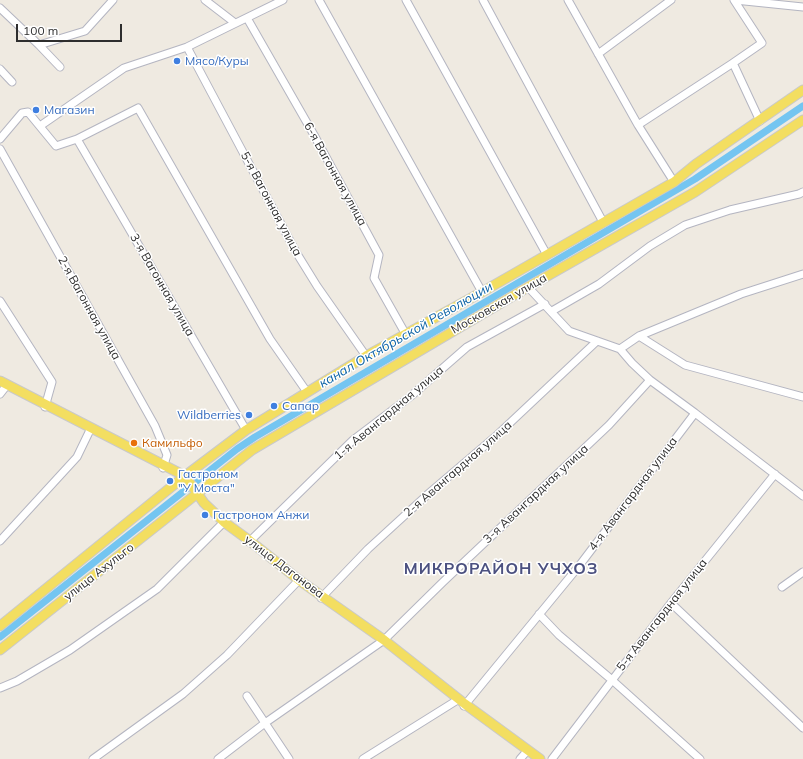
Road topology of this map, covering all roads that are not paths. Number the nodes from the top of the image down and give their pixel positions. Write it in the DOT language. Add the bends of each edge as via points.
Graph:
graph roads {
  1 [pos="113,0"];
  2 [pos="205,0"];
  3 [pos="283,0"];
  4 [pos="319,0"];
  5 [pos="406,0"];
  6 [pos="484,0"];
  7 [pos="568,0"];
  8 [pos="671,0"];
  9 [pos="735,0"];
  10 [pos="803,6"];
  11 [pos="0,8"];
  12 [pos="247,18"];
  13 [pos="235,23"];
  14 [pos="39,45"];
  15 [pos="187,47"];
  16 [pos="598,54"];
  17 [pos="733,63"];
  18 [pos="60,67"];
  19 [pos="0,69"];
  20 [pos="12,82"];
  21 [pos="803,90"];
  22 [pos="803,120"];
  23 [pos="760,121"];
  24 [pos="638,125"];
  25 [pos="40,126"];
  26 [pos="0,139"];
  27 [pos="77,139"];
  28 [pos="0,149"];
  29 [pos="674,182"];
  30 [pos="803,192"];
  31 [pos="603,222"];
  32 [pos="547,255"];
  33 [pos="803,274"];
  34 [pos="528,287"];
  35 [pos="482,292"];
  36 [pos="0,301"];
  37 [pos="545,304"];
  38 [pos="552,311"];
  39 [pos="405,333"];
  40 [pos="639,336"];
  41 [pos="597,341"];
  42 [pos="620,349"];
  43 [pos="366,356"];
  44 [pos="650,380"];
  45 [pos="3,384"];
  46 [pos="307,392"];
  47 [pos="0,394"];
  48 [pos="803,397"];
  49 [pos="45,406"];
  50 [pos="695,413"];
  51 [pos="91,429"];
  52 [pos="246,430"];
  53 [pos="163,467"];
  54 [pos="775,474"];
  55 [pos="183,477"];
  56 [pos="197,494"];
  57 [pos="803,496"];
  58 [pos="223,523"];
  59 [pos="0,541"];
  60 [pos="250,541"];
  61 [pos="803,572"];
  62 [pos="298,580"];
  63 [pos="782,587"];
  64 [pos="321,597"];
  65 [pos="671,603"];
  66 [pos="539,614"];
  67 [pos="0,626"];
  68 [pos="384,641"];
  69 [pos="0,650"];
  70 [pos="612,680"];
  71 [pos="0,688"];
  72 [pos="247,696"];
  73 [pos="462,702"];
  74 [pos="265,724"];
  75 [pos="803,728"];
  76 [pos="527,751"];
  77 [pos="93,759"];
  78 [pos="218,759"];
  79 [pos="289,759"];
  80 [pos="363,759"];
  81 [pos="520,759"];
  82 [pos="536,759"];
  83 [pos="540,759"];
  84 [pos="552,759"];
  85 [pos="700,759"];
  1 -- 14 [label="street" via="85,31"];
  2 -- 13 [label="street"];
  3 -- 12 [label="street"];
  4 -- 35 [label="street"];
  5 -- 32 [label="street"];
  6 -- 31 [label="street"];
  7 -- 16 [label="street"];
  8 -- 16 [label="street"];
  9 -- 10 [label="street"];
  9 -- 17 [label="street" via="762,43"];
  11 -- 14 [label="street"];
  12 -- 13 [label="street"];
  12 -- 39 [label="street, 6-я Вагонная улица" via="314,135 378,255 374,278"];
  13 -- 15 [label="street"];
  14 -- 18 [label="street"];
  15 -- 25 [label="street" via="124,68"];
  15 -- 43 [label="street, 5-я Вагонная улица" via="296,252"];
  16 -- 24 [label="street"];
  17 -- 23 [label="street"];
  17 -- 24 [label="street"];
  19 -- 20 [label="street"];
  21 -- 23 [label="main road"];
  22 -- 34 [label="main road, Московская улица" via="694,192"];
  23 -- 29 [label="main road"];
  24 -- 29 [label="street"];
  25 -- 26 [label="street" via="28,112 22,113"];
  25 -- 27 [label="street" via="56,146"];
  27 -- 46 [label="street" via="138,108 270,338"];
  27 -- 52 [label="street, 3-я Вагонная улица"];
  28 -- 53 [label="street, 2-я Вагонная улица" via="155,426 168,455"];
  29 -- 31 [label="main road"];
  30 -- 38 [label="street" via="730,210 685,226 650,246 599,284"];
  31 -- 32 [label="main road"];
  32 -- 35 [label="main road"];
  33 -- 40 [label="street" via="741,294"];
  34 -- 37 [label="street"];
  34 -- 56 [label="main road, Московская улица" via="252,450"];
  35 -- 39 [label="main road"];
  36 -- 49 [label="street" via="52,382"];
  37 -- 38 [label="street"];
  37 -- 60 [label="street, 1-я Авангардная улица" via="467,347 411,396 353,440"];
  38 -- 41 [label="street" via="569,331"];
  39 -- 43 [label="main road"];
  40 -- 42 [label="street"];
  40 -- 48 [label="street" via="685,365"];
  41 -- 42 [label="street"];
  41 -- 64 [label="street, 2-я Авангардная улица" via="495,437 427,494"];
  42 -- 44 [label="street"];
  43 -- 46 [label="main road"];
  44 -- 50 [label="street"];
  44 -- 68 [label="street, 3-я Авангардная улица" via="609,426 448,576"];
  45 -- 47 [label="street"];
  45 -- 49 [label="main road, улица Даганова"];
  46 -- 52 [label="main road"];
  49 -- 51 [label="main road, улица Даганова"];
  50 -- 54 [label="street"];
  50 -- 66 [label="street, 4-я Авангардная улица" via="579,566"];
  51 -- 53 [label="main road, улица Даганова"];
  51 -- 59 [label="street" via="77,457"];
  52 -- 55 [label="main road"];
  53 -- 55 [label="main road, улица Даганова"];
  54 -- 57 [label="street"];
  54 -- 65 [label="street, 5-я Авангардная улица"];
  55 -- 56 [label="main road, улица Даганова"];
  55 -- 67 [label="main road"];
  56 -- 58 [label="main road, улица Даганова" via="202,505"];
  56 -- 69 [label="main road, улица Ахульго"];
  58 -- 60 [label="main road, улица Даганова"];
  58 -- 71 [label="street" via="157,589 70,650"];
  60 -- 62 [label="main road, улица Даганова"];
  61 -- 63 [label="street"];
  62 -- 64 [label="main road, улица Даганова"];
  62 -- 77 [label="street" via="227,655 183,694"];
  64 -- 68 [label="main road, улица Даганова"];
  65 -- 70 [label="street, 5-я Авангардная улица"];
  65 -- 75 [label="street"];
  66 -- 70 [label="street" via="559,635"];
  66 -- 73 [label="street, 4-я Авангардная улица"];
  68 -- 73 [label="main road, улица Даганова"];
  68 -- 74 [label="street, 3-я Авангардная улица"];
  70 -- 84 [label="street, 5-я Авангардная улица"];
  70 -- 85 [label="street"];
  72 -- 74 [label="street"];
  73 -- 76 [label="main road, улица Даганова"];
  73 -- 80 [label="street, 4-я Авангардная улица"];
  74 -- 78 [label="street, 3-я Авангардная улица"];
  74 -- 79 [label="street"];
  76 -- 81 [label="street"];
  76 -- 82 [label="main road, улица Даганова"];
  76 -- 83 [label="main road, улица Даганова"];
}
